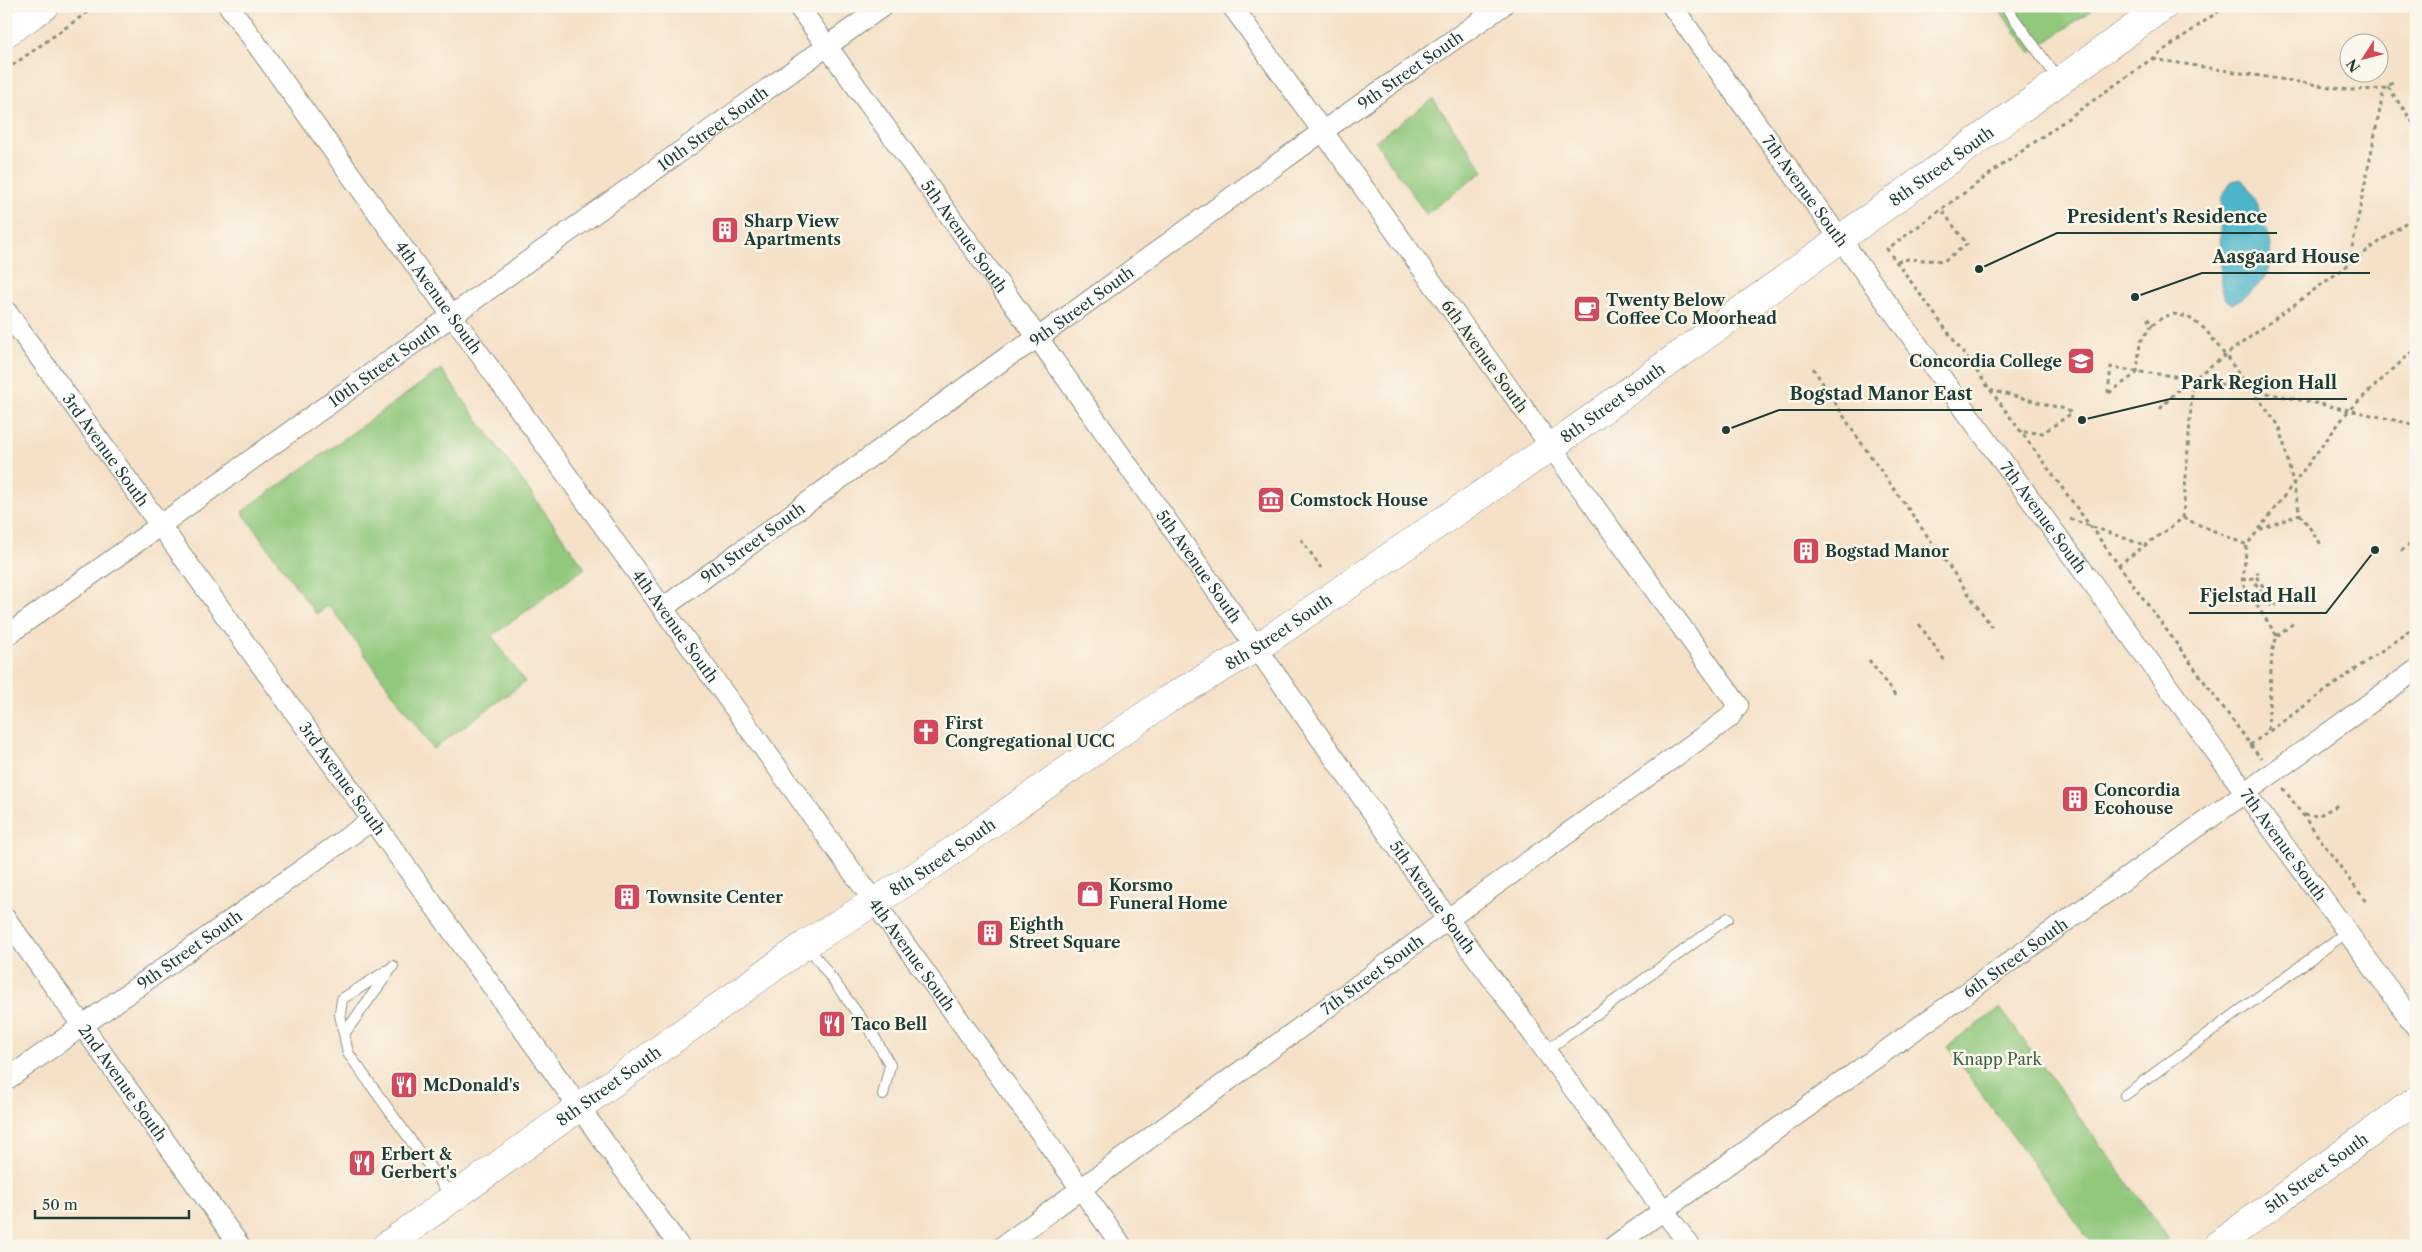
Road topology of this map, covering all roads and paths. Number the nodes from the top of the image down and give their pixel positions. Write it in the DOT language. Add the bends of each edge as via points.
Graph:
graph roads {
  1 [pos="45,6"];
  2 [pos="96,6"];
  3 [pos="229,6"];
  4 [pos="798,6"];
  5 [pos="883,6"];
  6 [pos="1232,6"];
  7 [pos="1502,6"];
  8 [pos="1672,6"];
  9 [pos="2005,6"];
  10 [pos="2164,6"];
  11 [pos="2226,6"];
  12 [pos="6,34"];
  13 [pos="828,46"];
  14 [pos="2153,59"];
  15 [pos="6,70"];
  16 [pos="2060,80"];
  17 [pos="2395,81"];
  18 [pos="2388,87"];
  19 [pos="2384,89"];
  20 [pos="2416,127"];
  21 [pos="1322,131"];
  22 [pos="1942,209"];
  23 [pos="2416,215"];
  24 [pos="1839,240"];
  25 [pos="1897,261"];
  26 [pos="2349,264"];
  27 [pos="6,311"];
  28 [pos="452,315"];
  29 [pos="2145,315"];
  30 [pos="2152,325"];
  31 [pos="1038,338"];
  32 [pos="2416,348"];
  33 [pos="2226,356"];
  34 [pos="1813,368"];
  35 [pos="2137,373"];
  36 [pos="2193,379"];
  37 [pos="1990,390"];
  38 [pos="2253,391"];
  39 [pos="2160,409"];
  40 [pos="2349,410"];
  41 [pos="2416,425"];
  42 [pos="2021,432"];
  43 [pos="1551,447"];
  44 [pos="2292,484"];
  45 [pos="2300,514"];
  46 [pos="2066,518"];
  47 [pos="2183,518"];
  48 [pos="160,526"];
  49 [pos="2090,526"];
  50 [pos="2257,532"];
  51 [pos="1301,539"];
  52 [pos="2416,540"];
  53 [pos="2145,545"];
  54 [pos="2247,545"];
  55 [pos="2323,547"];
  56 [pos="2401,551"];
  57 [pos="2118,564"];
  58 [pos="1321,568"];
  59 [pos="2259,572"];
  60 [pos="2242,580"];
  61 [pos="663,608"];
  62 [pos="2295,622"];
  63 [pos="1919,624"];
  64 [pos="2416,626"];
  65 [pos="1992,627"];
  66 [pos="6,636"];
  67 [pos="2277,636"];
  68 [pos="1256,648"];
  69 [pos="1869,660"];
  70 [pos="1945,661"];
  71 [pos="2416,670"];
  72 [pos="1896,697"];
  73 [pos="1738,705"];
  74 [pos="2268,730"];
  75 [pos="2250,745"];
  76 [pos="2271,774"];
  77 [pos="2246,792"];
  78 [pos="2338,804"];
  79 [pos="2303,815"];
  80 [pos="372,820"];
  81 [pos="875,902"];
  82 [pos="2366,902"];
  83 [pos="1728,918"];
  84 [pos="6,919"];
  85 [pos="1448,919"];
  86 [pos="2347,932"];
  87 [pos="806,944"];
  88 [pos="83,1026"];
  89 [pos="2416,1028"];
  90 [pos="344,1034"];
  91 [pos="1546,1051"];
  92 [pos="6,1080"];
  93 [pos="883,1095"];
  94 [pos="2125,1096"];
  95 [pos="2416,1100"];
  96 [pos="579,1107"];
  97 [pos="1082,1190"];
  98 [pos="452,1198"];
  99 [pos="1664,1210"];
  100 [pos="240,1246"];
  101 [pos="386,1246"];
  102 [pos="679,1246"];
  103 [pos="1004,1246"];
  104 [pos="1122,1246"];
  105 [pos="1614,1246"];
  106 [pos="1690,1246"];
  107 [pos="2216,1246"];
  1 -- 12 [label="main road"];
  2 -- 15 [label="path"];
  3 -- 28 [label="street, 4th Avenue South"];
  4 -- 13 [label="street, 5th Avenue South"];
  5 -- 13 [label="street, 10th Street South"];
  6 -- 21 [label="street, 6th Avenue South"];
  7 -- 21 [label="street, 9th Street South"];
  8 -- 24 [label="street, 7th Avenue South"];
  9 -- 16 [label="lane"];
  10 -- 16 [label="main road, 8th Street South"];
  11 -- 14 [label="path"];
  13 -- 28 [label="street, 10th Street South"];
  13 -- 31 [label="street, 5th Avenue South"];
  14 -- 19 [label="path" via="2349,90"];
  14 -- 22 [label="path"];
  16 -- 24 [label="main road, 8th Street South"];
  17 -- 18 [label="path"];
  18 -- 19 [label="path"];
  18 -- 20 [label="path"];
  19 -- 26 [label="path"];
  21 -- 31 [label="street, 9th Street South"];
  21 -- 43 [label="street, 6th Avenue South"];
  22 -- 25 [label="path" via="1887,249"];
  22 -- 25 [label="path" via="1968,244 1944,262"];
  23 -- 26 [label="path"];
  24 -- 43 [label="main road, 8th Street South"];
  24 -- 77 [label="street, 7th Avenue South"];
  25 -- 37 [label="path"];
  26 -- 33 [label="path"];
  27 -- 48 [label="street, 3rd Avenue South"];
  28 -- 48 [label="street, 10th Street South"];
  28 -- 61 [label="street, 4th Avenue South"];
  29 -- 30 [label="path"];
  30 -- 33 [label="path" via="2174,314 2188,317 2205,329"];
  30 -- 35 [label="path" via="2140,342"];
  31 -- 61 [label="street, 9th Street South" via="1007,357"];
  31 -- 68 [label="street, 5th Avenue South"];
  32 -- 40 [label="path"];
  33 -- 36 [label="path"];
  33 -- 38 [label="path"];
  34 -- 65 [label="path" via="1855,434"];
  35 -- 35 [label="path" via="2123,383 2108,393 2111,367"];
  35 -- 36 [label="path" via="2152,372"];
  36 -- 38 [label="path"];
  36 -- 39 [label="path" via="2176,391"];
  36 -- 47 [label="path"];
  37 -- 42 [label="path"];
  37 -- 42 [label="path" via="2072,413 2043,433"];
  38 -- 40 [label="path"];
  38 -- 44 [label="path" via="2280,427"];
  40 -- 41 [label="path"];
  40 -- 44 [label="path"];
  42 -- 49 [label="path"];
  43 -- 68 [label="main road, 8th Street South"];
  43 -- 73 [label="street, 6th Avenue South"];
  44 -- 45 [label="path"];
  44 -- 50 [label="path"];
  45 -- 50 [label="path"];
  45 -- 55 [label="path"];
  46 -- 49 [label="path"];
  47 -- 53 [label="path"];
  47 -- 54 [label="path"];
  48 -- 66 [label="street, 10th Street South"];
  48 -- 80 [label="street, 3rd Avenue South"];
  49 -- 53 [label="path"];
  49 -- 57 [label="path"];
  50 -- 54 [label="path"];
  51 -- 58 [label="path"];
  52 -- 56 [label="path"];
  53 -- 57 [label="path"];
  54 -- 60 [label="path"];
  57 -- 75 [label="path"];
  59 -- 60 [label="path" via="2255,575 2276,604 2272,607 2252,578"];
  60 -- 67 [label="path"];
  61 -- 81 [label="street, 4th Avenue South"];
  62 -- 67 [label="path"];
  63 -- 70 [label="path"];
  64 -- 74 [label="path"];
  67 -- 74 [label="path" via="2272,652"];
  68 -- 81 [label="main road, 8th Street South" via="1168,700"];
  68 -- 85 [label="street, 5th Avenue South"];
  69 -- 72 [label="path"];
  71 -- 76 [label="street, 6th Street South"];
  73 -- 85 [label="street, 7th Street South" via="1729,718"];
  74 -- 75 [label="path"];
  75 -- 76 [label="path"];
  76 -- 77 [label="street, 6th Street South"];
  76 -- 79 [label="path"];
  77 -- 86 [label="street, 7th Avenue South"];
  77 -- 99 [label="street, 6th Street South"];
  78 -- 79 [label="path" via="2318,816"];
  79 -- 82 [label="path"];
  80 -- 88 [label="street, 9th Street South"];
  80 -- 96 [label="street, 3rd Avenue South"];
  81 -- 87 [label="main road, 8th Street South"];
  81 -- 97 [label="street, 4th Avenue South"];
  83 -- 91 [label="lane"];
  84 -- 88 [label="street, 2nd Avenue South"];
  85 -- 91 [label="street, 5th Avenue South"];
  85 -- 97 [label="street, 7th Street South"];
  86 -- 89 [label="street, 7th Avenue South"];
  86 -- 94 [label="lane"];
  87 -- 93 [label="lane" via="872,1033 890,1065"];
  87 -- 96 [label="main road, 8th Street South"];
  88 -- 92 [label="street, 9th Street South"];
  88 -- 100 [label="street, 2nd Avenue South"];
  90 -- 90 [label="lane" via="393,966 342,999 340,1014"];
  90 -- 98 [label="lane" via="348,1053"];
  91 -- 99 [label="street, 5th Avenue South"];
  95 -- 107 [label="main road, 5th Street South"];
  96 -- 98 [label="main road, 8th Street South"];
  96 -- 102 [label="street, 3rd Avenue South"];
  97 -- 103 [label="street, 7th Street South"];
  97 -- 104 [label="street, 4th Avenue South"];
  98 -- 101 [label="main road, 8th Street South"];
  99 -- 105 [label="street, 6th Street South"];
  99 -- 106 [label="street, 5th Avenue South"];
}
